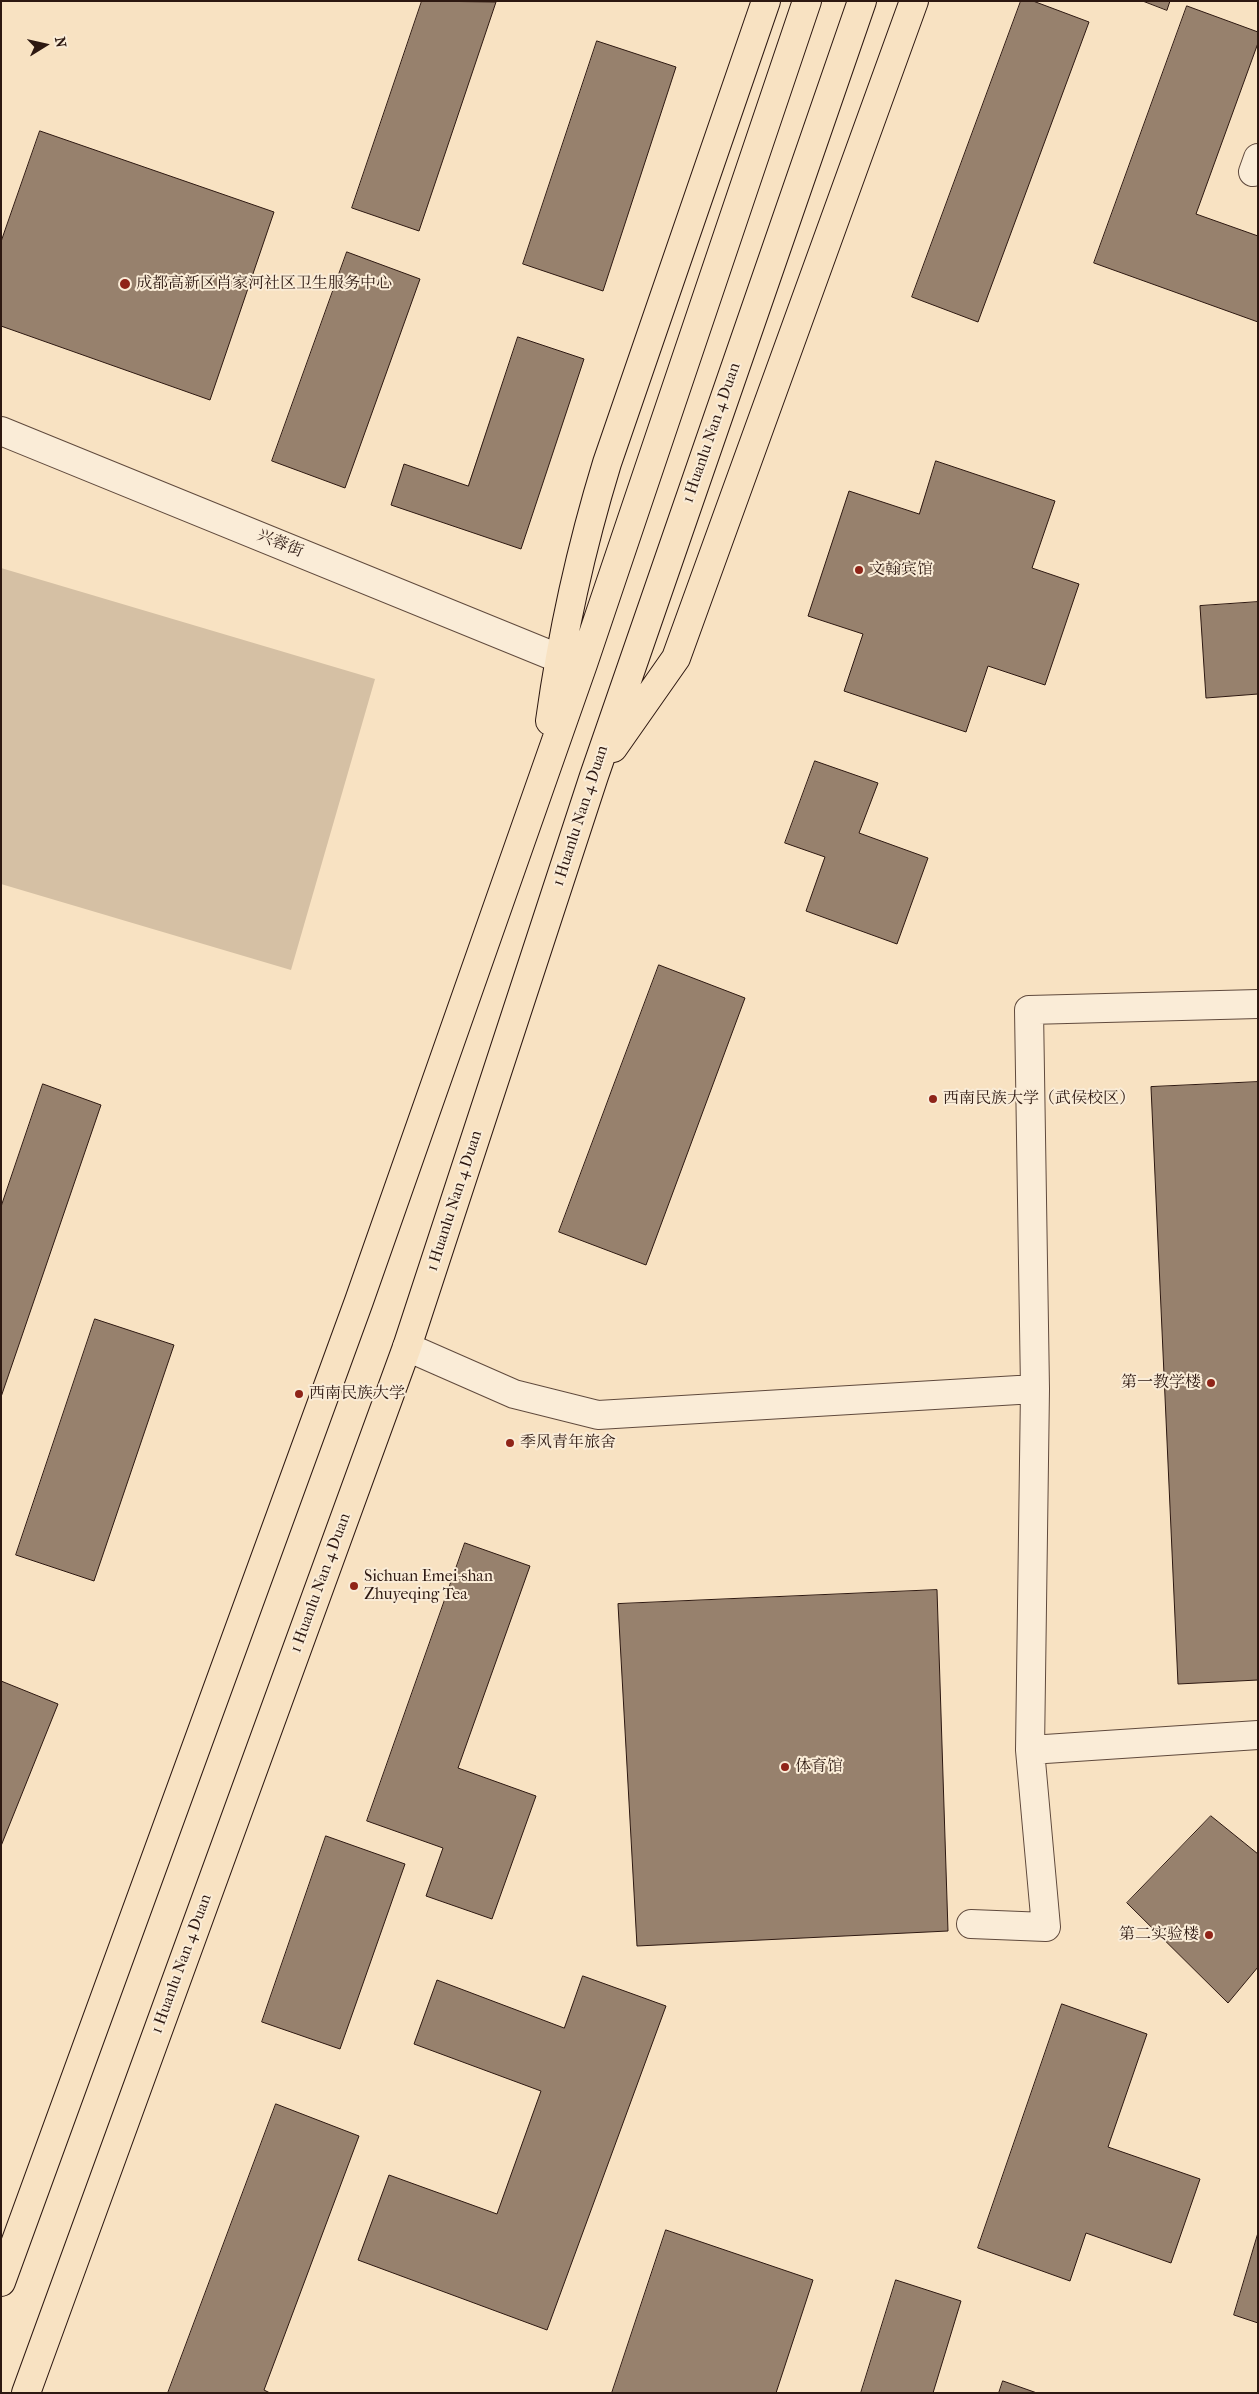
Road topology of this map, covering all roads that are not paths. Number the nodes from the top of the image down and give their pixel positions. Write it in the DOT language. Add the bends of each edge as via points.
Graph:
graph roads {
  1 [pos="766,1"];
  2 [pos="807,1"];
  3 [pos="862,1"];
  4 [pos="914,1"];
  5 [pos="1,431"];
  6 [pos="558,658"];
  7 [pos="543,775"];
  8 [pos="594,776"];
  9 [pos="1258,1004"];
  10 [pos="407,1347"];
  11 [pos="1035,1389"];
  12 [pos="1258,1735"];
  13 [pos="1030,1750"];
  14 [pos="971,1924"];
  15 [pos="1,2282"];
  16 [pos="26,2393"];
  1 -- 6 [label="main road" via="606,463 590,517"];
  2 -- 7 [label="main road"];
  3 -- 8 [label="main road, 1 Huanlu Nan 4 Duan"];
  4 -- 8 [label="main road" via="676,658"];
  5 -- 6 [label="street, 兴蓉街"];
  6 -- 7 [label="main road"];
  7 -- 15 [label="main road" via="363,1292"];
  8 -- 10 [label="main road, 1 Huanlu Nan 4 Duan"];
  9 -- 11 [label="street" via="1029,1010"];
  10 -- 11 [label="street" via="514,1394 598,1415"];
  10 -- 16 [label="main road, 1 Huanlu Nan 4 Duan"];
  11 -- 13 [label="street"];
  12 -- 13 [label="street"];
  13 -- 14 [label="street" via="1046,1927"];
}
